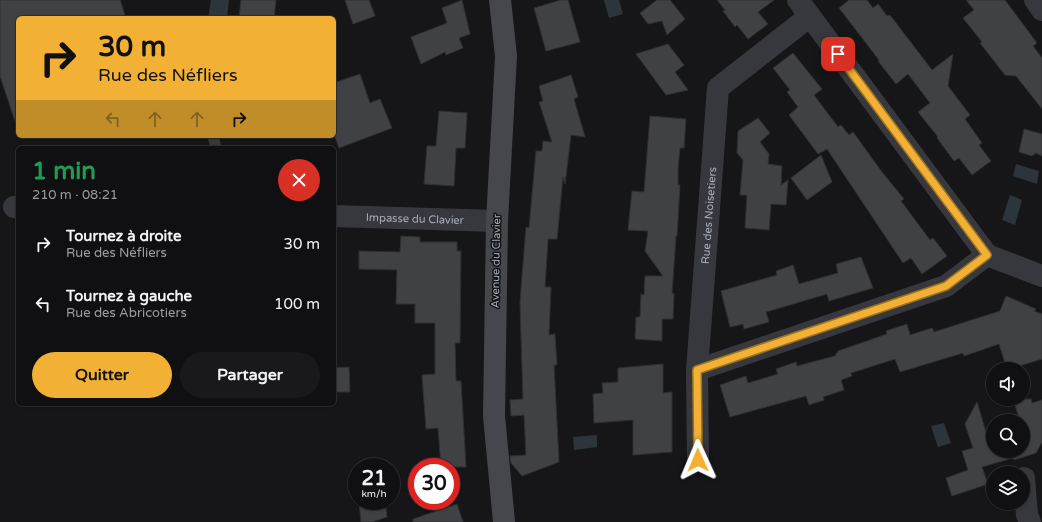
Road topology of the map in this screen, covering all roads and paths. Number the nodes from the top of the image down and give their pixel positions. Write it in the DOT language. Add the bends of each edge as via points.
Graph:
graph roads {
  1 [pos="500,0"];
  2 [pos="1035,0"];
  3 [pos="804,8"];
  4 [pos="1042,10"];
  5 [pos="336,216"];
  6 [pos="497,221"];
  7 [pos="987,255"];
  8 [pos="1042,276"];
  9 [pos="697,370"];
  10 [pos="698,460"];
  11 [pos="1027,510"];
  12 [pos="504,522"];
  13 [pos="1030,522"];
  1 -- 6 [label="street, Avenue du Clavier" via="506,56"];
  2 -- 4 [label="street"];
  3 -- 7 [label="street"];
  3 -- 9 [label="street, Rue des Noisetiers" via="718,88"];
  5 -- 6 [label="street, Impasse du Clavier"];
  6 -- 12 [label="street, Avenue du Clavier" via="494,416"];
  7 -- 8 [label="street"];
  7 -- 9 [label="street" via="946,286"];
  9 -- 10 [label="street, Rue des Noisetiers"];
  11 -- 13 [label="street"];
}
